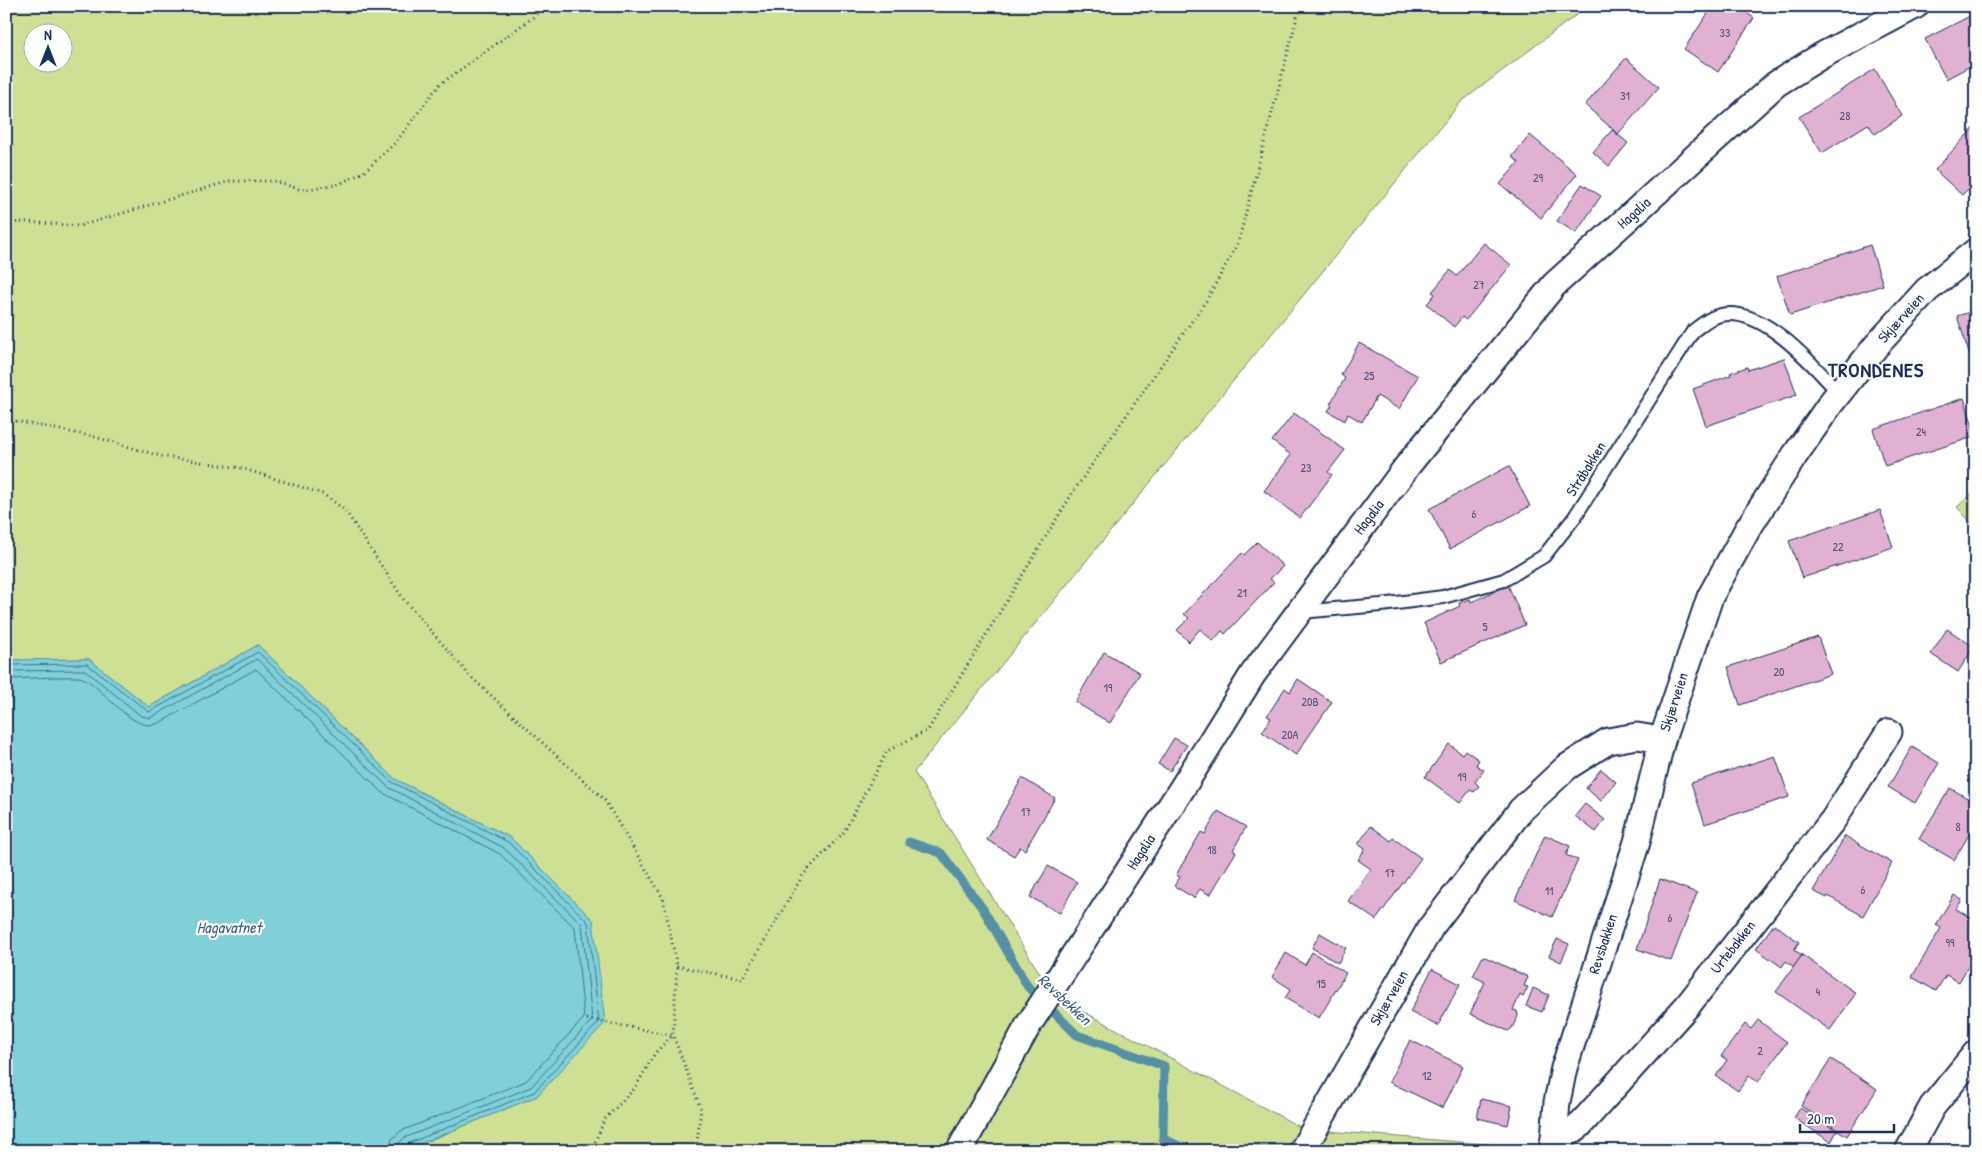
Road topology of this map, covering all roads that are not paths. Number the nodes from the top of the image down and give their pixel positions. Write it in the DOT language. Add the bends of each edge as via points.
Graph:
graph roads {
  1 [pos="1915,6"];
  2 [pos="1976,251"];
  3 [pos="1839,393"];
  4 [pos="1298,612"];
  5 [pos="1889,732"];
  6 [pos="1662,740"];
  7 [pos="1976,1052"];
  8 [pos="1553,1147"];
  9 [pos="959,1151"];
  10 [pos="1302,1151"];
  11 [pos="1908,1151"];
  1 -- 4 [label="street, Hagalia" via="1776,84 1554,284 1408,465"];
  2 -- 3 [label="street, Skjærveien" via="1927,290"];
  3 -- 4 [label="lane, Stråbakken" via="1792,345 1762,324 1738,314 1713,317 1693,331 1574,518 1544,556 1504,580 1443,597"];
  3 -- 6 [label="street, Skjærveien" via="1747,530 1710,597"];
  4 -- 9 [label="street, Hagalia" via="1252,674 1176,798 1029,1024"];
  5 -- 8 [label="street, Urtebakken" via="1833,820 1688,1005 1579,1126"];
  6 -- 8 [label="street, Revsbakken" via="1637,842 1564,1068"];
  6 -- 10 [label="street, Skjærveien" via="1637,736 1608,741 1567,767 1521,810 1431,927"];
  7 -- 11 [label="street" via="1932,1107"];
}
